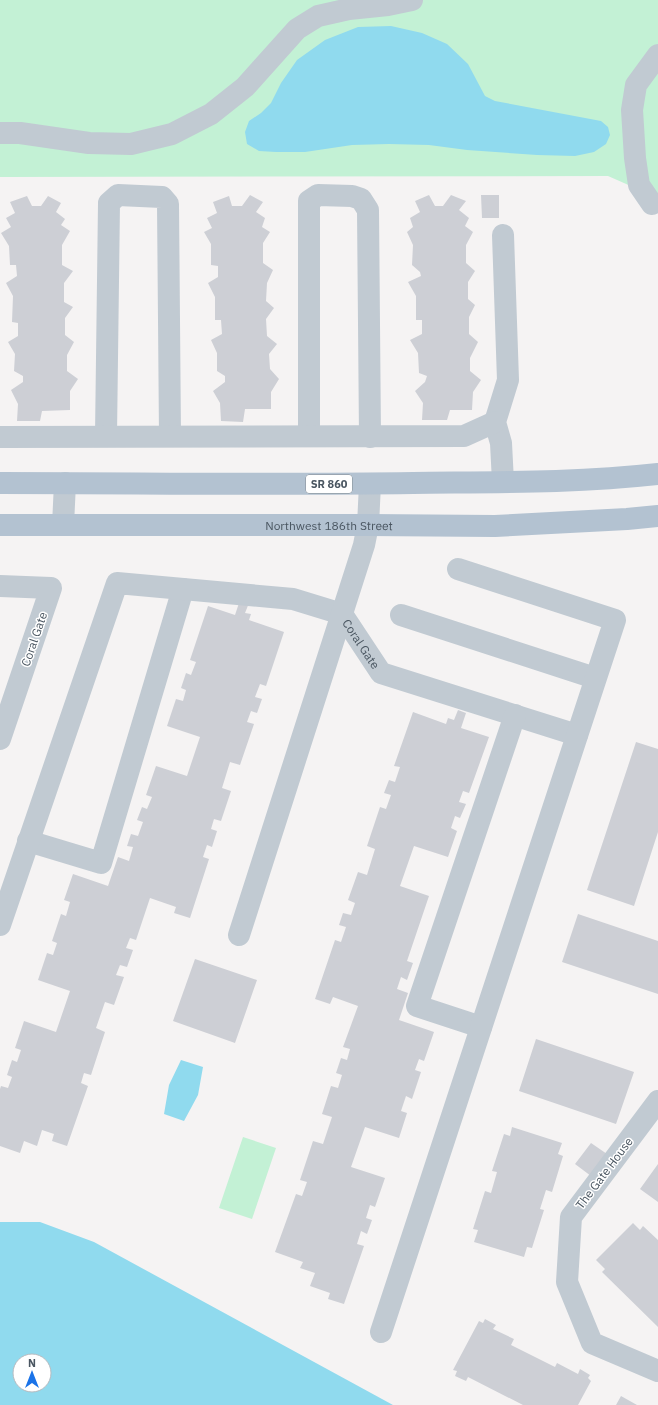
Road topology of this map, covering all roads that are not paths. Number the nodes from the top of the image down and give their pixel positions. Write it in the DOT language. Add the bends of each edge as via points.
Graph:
graph roads {
  1 [pos="412,0"];
  2 [pos="658,55"];
  3 [pos="0,133"];
  4 [pos="652,204"];
  5 [pos="503,235"];
  6 [pos="495,422"];
  7 [pos="106,436"];
  8 [pos="170,436"];
  9 [pos="310,436"];
  10 [pos="0,437"];
  11 [pos="370,437"];
  12 [pos="658,474"];
  13 [pos="503,482"];
  14 [pos="0,483"];
  15 [pos="65,483"];
  16 [pos="370,484"];
  17 [pos="658,516"];
  18 [pos="0,525"];
  19 [pos="63,525"];
  20 [pos="368,525"];
  21 [pos="458,569"];
  22 [pos="0,586"];
  23 [pos="183,589"];
  24 [pos="342,614"];
  25 [pos="401,615"];
  26 [pos="595,678"];
  27 [pos="515,715"];
  28 [pos="577,735"];
  29 [pos="0,739"];
  30 [pos="28,841"];
  31 [pos="0,925"];
  32 [pos="239,935"];
  33 [pos="481,1027"];
  34 [pos="658,1101"];
  35 [pos="381,1332"];
  36 [pos="658,1371"];
  1 -- 3 [label="street" via="318,16 297,29 245,87 212,114 172,134 131,144 89,143 20,133"];
  2 -- 4 [label="street" via="636,85 632,110 639,185"];
  5 -- 6 [label="street" via="508,380"];
  6 -- 11 [label="street" via="464,436"];
  6 -- 13 [label="street" via="501,443"];
  7 -- 8 [label="street"];
  7 -- 8 [label="street" via="109,203 118,195 162,197 168,204"];
  7 -- 10 [label="street"];
  8 -- 9 [label="street"];
  9 -- 11 [label="street"];
  9 -- 11 [label="street" via="310,201 318,195 352,196 360,199 368,210"];
  12 -- 13 [label="main road, SR 860"];
  13 -- 16 [label="main road, SR 860"];
  14 -- 15 [label="main road, SR 860"];
  15 -- 16 [label="main road, SR 860"];
  15 -- 19 [label="street"];
  16 -- 20 [label="street"];
  17 -- 20 [label="main road, Northwest 186th Street" via="495,526"];
  18 -- 19 [label="main road, Northwest 186th Street"];
  19 -- 20 [label="main road, Northwest 186th Street"];
  20 -- 24 [label="street"];
  21 -- 26 [label="street" via="615,620"];
  22 -- 29 [label="street, Coral Gate" via="51,588"];
  23 -- 24 [label="street, Coral Gate" via="293,599"];
  23 -- 30 [label="street, Coral Gate" via="117,583"];
  23 -- 30 [label="street" via="101,863"];
  24 -- 27 [label="street, Coral Gate" via="380,673"];
  24 -- 32 [label="street"];
  25 -- 26 [label="street"];
  26 -- 28 [label="street"];
  27 -- 28 [label="street, Coral Gate"];
  27 -- 33 [label="street" via="417,1006"];
  28 -- 33 [label="street"];
  30 -- 31 [label="street"];
  33 -- 35 [label="street"];
  34 -- 36 [label="street, The Gate House" via="571,1217 567,1282 592,1343"];
}
